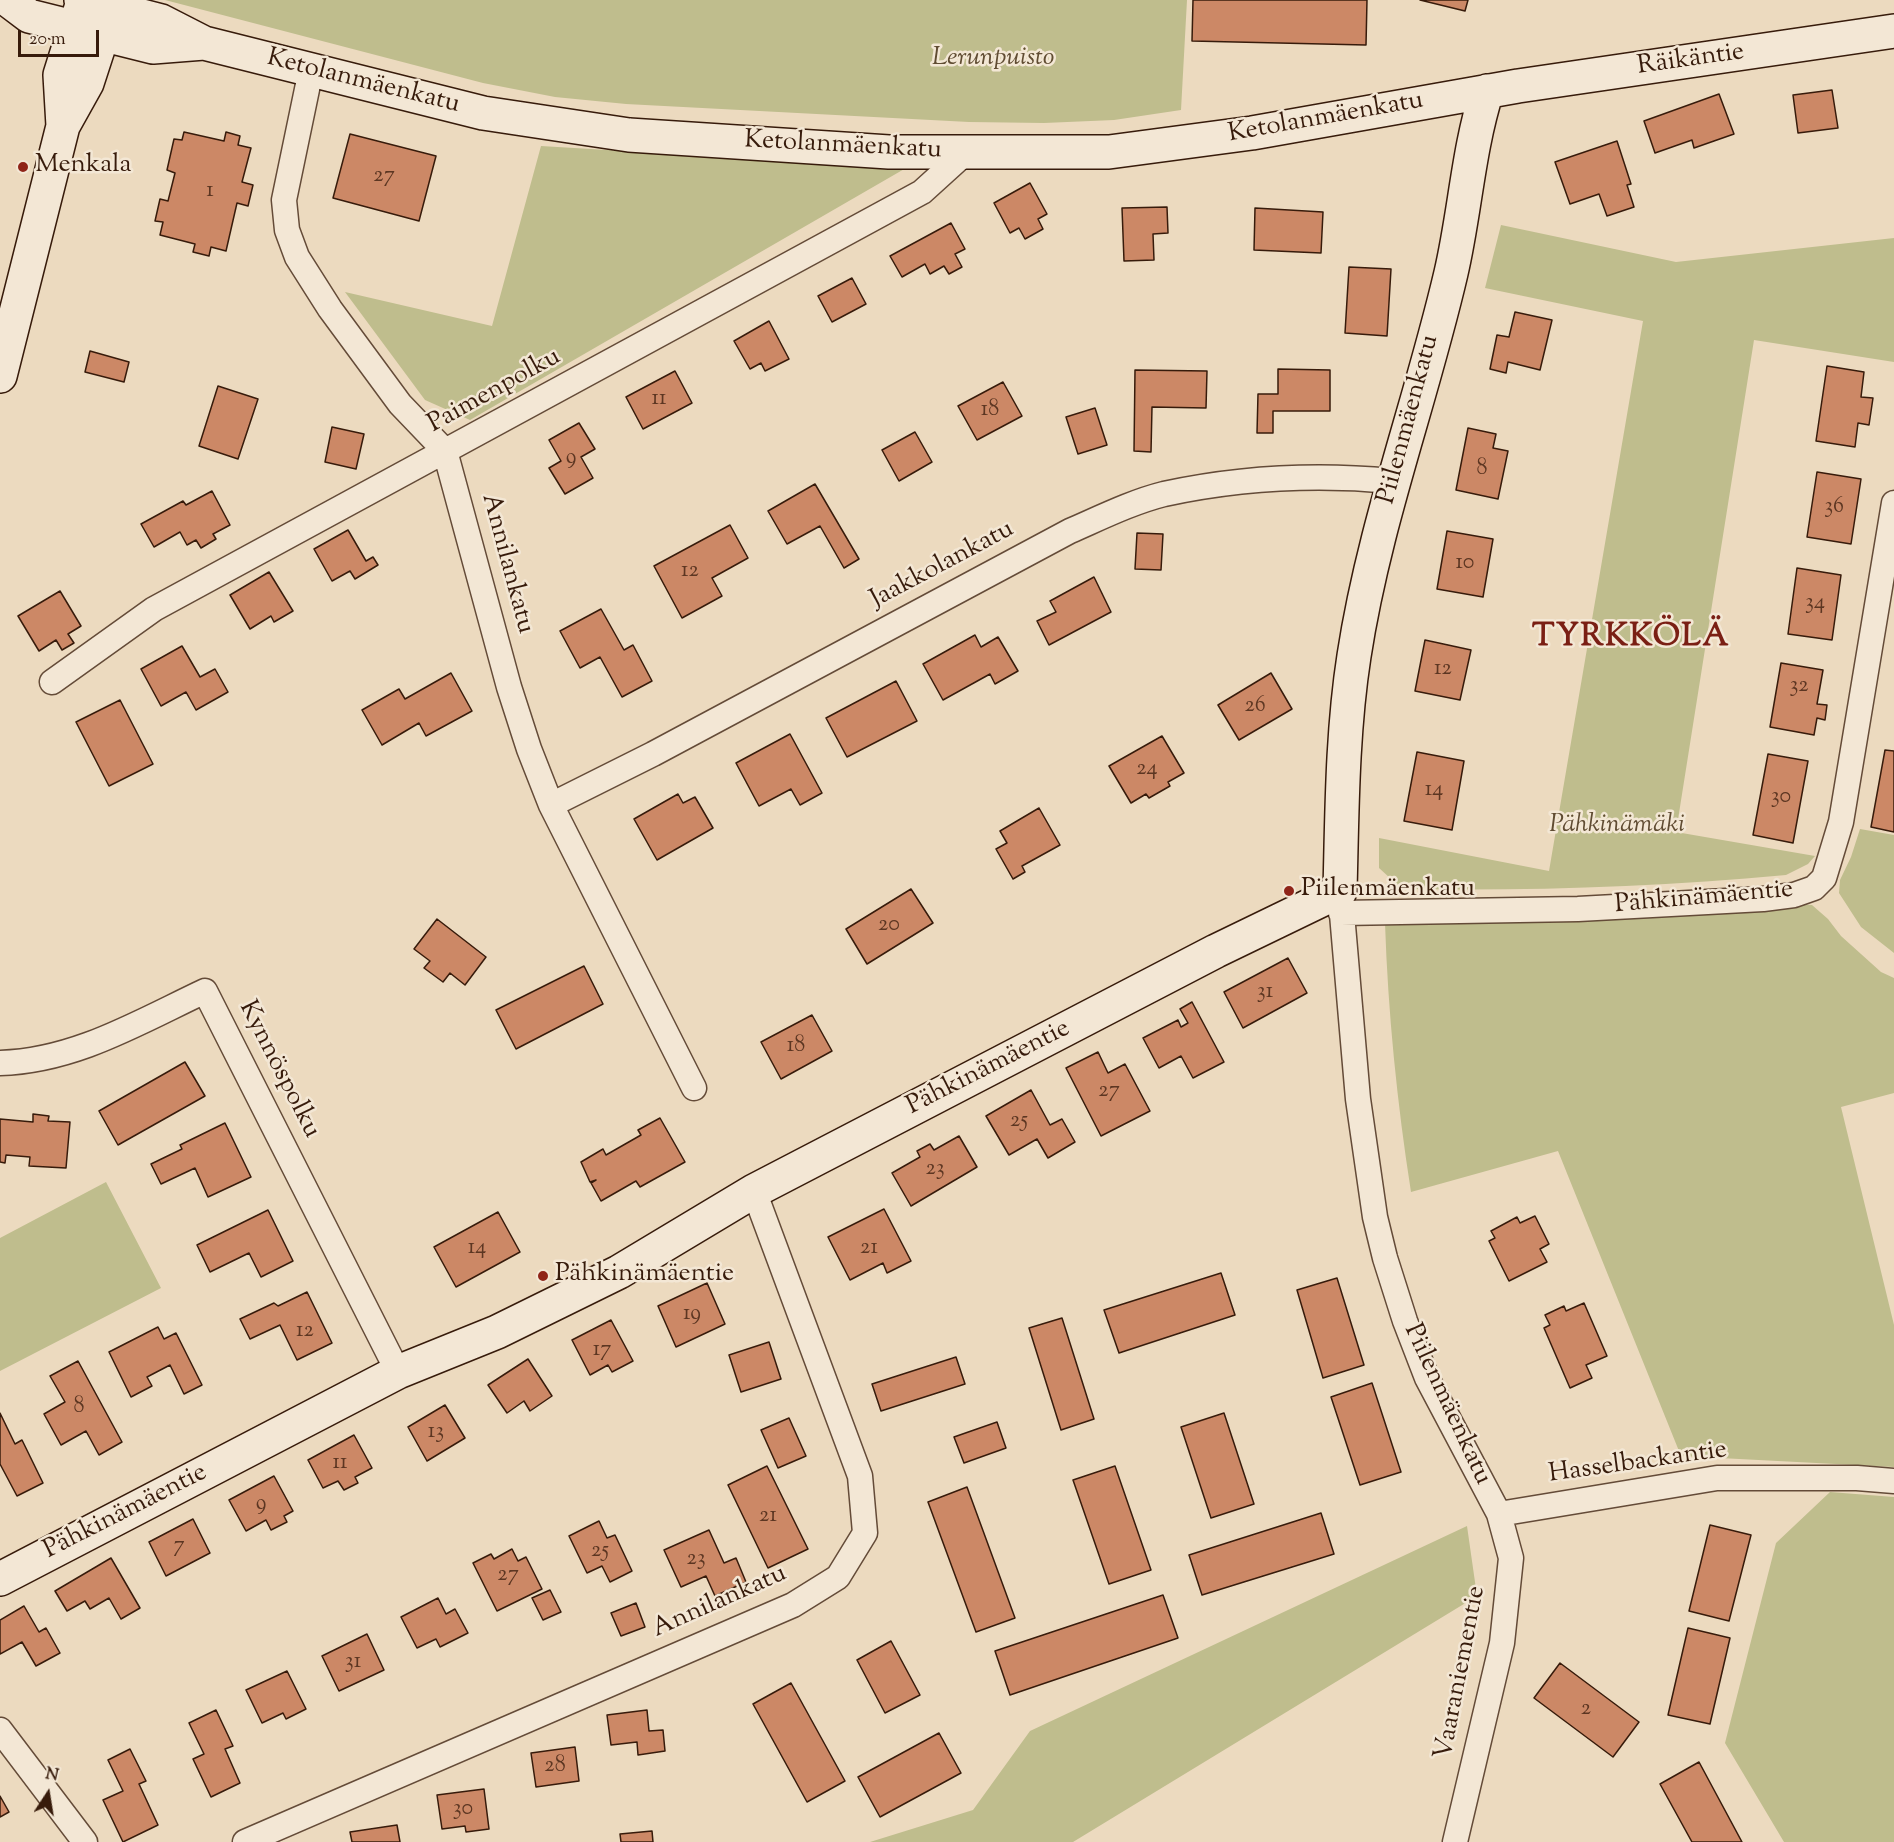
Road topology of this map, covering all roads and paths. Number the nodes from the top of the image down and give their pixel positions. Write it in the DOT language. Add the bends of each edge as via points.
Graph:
graph roads {
  1 [pos="8,0"];
  2 [pos="93,10"];
  3 [pos="1894,31"];
  4 [pos="311,70"];
  5 [pos="1487,91"];
  6 [pos="965,153"];
  7 [pos="0,376"];
  8 [pos="446,451"];
  9 [pos="1392,481"];
  10 [pos="1894,503"];
  11 [pos="52,682"];
  12 [pos="551,805"];
  13 [pos="1341,902"];
  14 [pos="0,1063"];
  15 [pos="694,1088"];
  16 [pos="754,1191"];
  17 [pos="398,1372"];
  18 [pos="1894,1481"];
  19 [pos="1499,1514"];
  20 [pos="0,1579"];
  21 [pos="0,1730"];
  22 [pos="86,1842"];
  23 [pos="245,1842"];
  24 [pos="1455,1842"];
  1 -- 2 [label="street, Ketolanmäenkatu" via="29,16"];
  2 -- 4 [label="street, Ketolanmäenkatu" via="153,47 204,43"];
  2 -- 7 [label="street" via="60,75 63,126"];
  3 -- 5 [label="street, Räikäntie"];
  4 -- 6 [label="street, Ketolanmäenkatu" via="490,115 629,135 889,152"];
  4 -- 8 [label="street, Annilankatu" via="284,200 287,230 297,257 330,309 400,404"];
  5 -- 6 [label="street, Ketolanmäenkatu" via="1252,133 1109,152"];
  5 -- 9 [label="street, Piilenmäenkatu" via="1478,120 1451,273"];
  6 -- 8 [label="street, Paimenpolku" via="922,192"];
  8 -- 11 [label="street, Paimenpolku" via="154,609"];
  8 -- 12 [label="street, Annilankatu" via="509,687"];
  9 -- 12 [label="street, Jaakkolankatu" via="1313,477 1236,484 1163,495 1114,512 1070,531"];
  9 -- 13 [label="street, Piilenmäenkatu" via="1354,657"];
  10 -- 13 [label="street, Pähkinämäentie" via="1841,822 1824,878 1814,888 1763,899 1578,909"];
  12 -- 15 [label="street, Annilankatu"];
  13 -- 16 [label="street, Pähkinämäentie" via="1216,951"];
  13 -- 19 [label="street, Piilenmäenkatu" via="1358,1099 1385,1258 1427,1378"];
  14 -- 17 [label="street, Kynnöspolku" via="57,1057 206,991"];
  16 -- 17 [label="street, Pähkinämäentie" via="619,1272 497,1332"];
  16 -- 23 [label="street, Annilankatu" via="860,1476 865,1533 838,1577 793,1605"];
  17 -- 20 [label="street, Pähkinämäentie"];
  18 -- 19 [label="street, Hasselbackantie" via="1717,1478"];
  19 -- 24 [label="street, Vaaraniementie" via="1511,1558 1502,1643"];
  21 -- 22 [label="street"];
}
